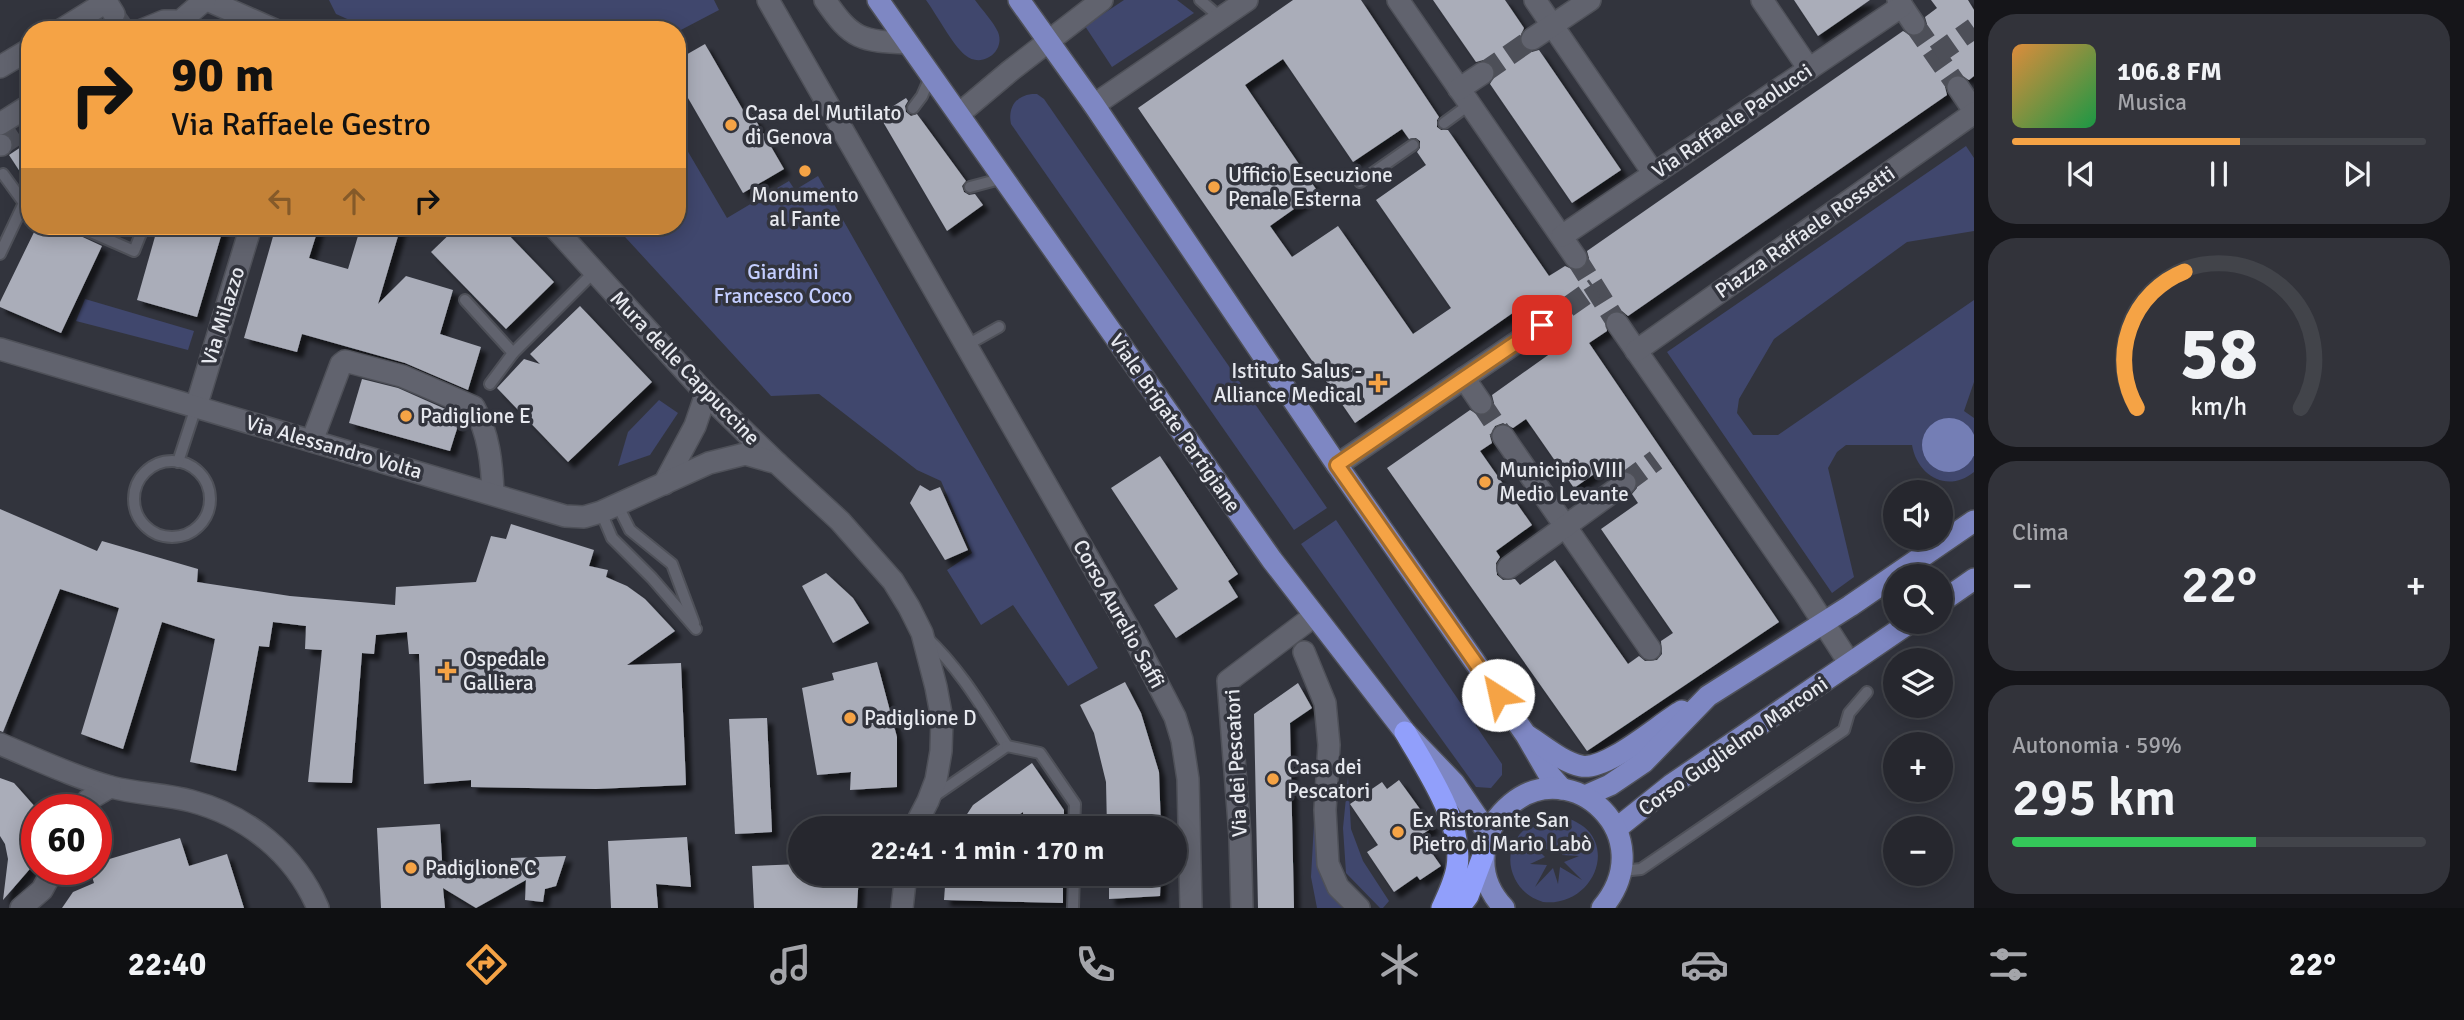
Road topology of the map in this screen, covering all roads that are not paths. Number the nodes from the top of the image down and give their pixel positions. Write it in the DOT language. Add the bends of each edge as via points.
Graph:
graph roads {
  1 [pos="206,0"];
  2 [pos="768,0"];
  3 [pos="825,0"];
  4 [pos="878,0"];
  5 [pos="1019,0"];
  6 [pos="1102,0"];
  7 [pos="1199,0"];
  8 [pos="1247,0"];
  9 [pos="1398,0"];
  10 [pos="1535,0"];
  11 [pos="1590,0"];
  12 [pos="1762,0"];
  13 [pos="1900,3"];
  14 [pos="114,14"];
  15 [pos="1221,18"];
  16 [pos="75,21"];
  17 [pos="185,21"];
  18 [pos="254,21"];
  19 [pos="1914,24"];
  20 [pos="1552,26"];
  21 [pos="1532,39"];
  22 [pos="1048,42"];
  23 [pos="908,43"];
  24 [pos="21,54"];
  25 [pos="0,67"];
  26 [pos="1809,69"];
  27 [pos="1483,73"];
  28 [pos="931,75"];
  29 [pos="1958,87"];
  30 [pos="1465,96"];
  31 [pos="1094,105"];
  32 [pos="913,108"];
  33 [pos="1974,112"];
  34 [pos="959,114"];
  35 [pos="21,115"];
  36 [pos="1444,123"];
  37 [pos="0,138"];
  38 [pos="1413,145"];
  39 [pos="3,174"];
  40 [pos="1654,174"];
  41 [pos="1004,178"];
  42 [pos="1360,182"];
  43 [pos="970,187"];
  44 [pos="21,196"];
  45 [pos="21,215"];
  46 [pos="98,235"];
  47 [pos="140,235"];
  48 [pos="248,235"];
  49 [pos="560,235"];
  50 [pos="1562,236"];
  51 [pos="0,254"];
  52 [pos="1576,258"];
  53 [pos="594,272"];
  54 [pos="465,300"];
  55 [pos="1617,323"];
  56 [pos="1542,325"];
  57 [pos="999,327"];
  58 [pos="967,345"];
  59 [pos="0,349"];
  60 [pos="1636,351"];
  61 [pos="513,353"];
  62 [pos="1464,378"];
  63 [pos="490,384"];
  64 [pos="706,394"];
  65 [pos="1481,403"];
  66 [pos="196,407"];
  67 [pos="1503,436"];
  68 [pos="312,441"];
  69 [pos="178,462"];
  70 [pos="709,463"];
  71 [pos="777,463"];
  72 [pos="1337,465"];
  73 [pos="1625,483"];
  74 [pos="664,484"];
  75 [pos="493,494"];
  76 [pos="609,509"];
  77 [pos="1974,520"];
  78 [pos="1565,526"];
  79 [pos="1508,568"];
  80 [pos="1974,579"];
  81 [pos="1953,594"];
  82 [pos="1314,616"];
  83 [pos="1823,623"];
  84 [pos="922,633"];
  85 [pos="1893,634"];
  86 [pos="1650,649"];
  87 [pos="1304,652"];
  88 [pos="1850,664"];
  89 [pos="1867,692"];
  90 [pos="1708,696"];
  91 [pos="1405,732"];
  92 [pos="1526,735"];
  93 [pos="0,744"];
  94 [pos="1007,747"];
  95 [pos="110,787"];
  96 [pos="1563,789"];
  97 [pos="98,794"];
  98 [pos="1585,796"];
  99 [pos="928,801"];
  100 [pos="920,816"];
  101 [pos="1074,816"];
  102 [pos="1616,829"];
  103 [pos="1488,833"];
  104 [pos="1483,856"];
  105 [pos="1622,871"];
  106 [pos="45,885"];
  107 [pos="905,886"];
  108 [pos="1074,886"];
  109 [pos="21,908"];
  110 [pos="318,908"];
  111 [pos="902,908"];
  112 [pos="1073,908"];
  113 [pos="1191,908"];
  114 [pos="1242,908"];
  115 [pos="1359,908"];
  116 [pos="1442,908"];
  117 [pos="1460,908"];
  118 [pos="1504,908"];
  119 [pos="1603,908"];
  1 -- 17 [label="street"];
  1 -- 18 [label="street"];
  2 -- 58 [label="street, Corso Aurelio Saffi"];
  3 -- 23 [label="street" via="840,23 855,35 877,42"];
  4 -- 23 [label="main road, Viale Brigate Partigiane"];
  5 -- 22 [label="main road"];
  6 -- 22 [label="street"];
  7 -- 15 [label="lane"];
  8 -- 15 [label="street"];
  9 -- 30 [label="street"];
  10 -- 20 [label="street"];
  11 -- 20 [label="street"];
  12 -- 26 [label="street"];
  13 -- 19 [label="street"];
  13 -- 26 [label="street, Via Raffaele Paolucci"];
  14 -- 16 [label="street" via="109,6 101,5"];
  15 -- 31 [label="street"];
  20 -- 21 [label="street"];
  20 -- 40 [label="street"];
  22 -- 31 [label="main road"];
  22 -- 34 [label="street"];
  23 -- 28 [label="main road, Viale Brigate Partigiane"];
  24 -- 25 [label="street"];
  26 -- 40 [label="street, Via Raffaele Paolucci"];
  27 -- 30 [label="street"];
  28 -- 32 [label="lane"];
  28 -- 34 [label="main road, Viale Brigate Partigiane"];
  29 -- 33 [label="street, Piazza Raffaele Rossetti"];
  30 -- 36 [label="lane"];
  30 -- 50 [label="street"];
  31 -- 72 [label="main road"];
  33 -- 60 [label="street, Piazza Raffaele Rossetti"];
  34 -- 41 [label="main road, Viale Brigate Partigiane"];
  35 -- 37 [label="street"];
  38 -- 42 [label="lane"];
  39 -- 44 [label="lane"];
  40 -- 50 [label="street, Via Raffaele Paolucci"];
  41 -- 43 [label="lane"];
  41 -- 82 [label="main road, Viale Brigate Partigiane"];
  45 -- 51 [label="lane"];
  46 -- 47 [label="lane" via="134,251"];
  48 -- 66 [label="street, Via Milazzo"];
  49 -- 53 [label="street, Mura delle Cappuccine"];
  50 -- 52 [label="street"];
  53 -- 61 [label="lane, Mura delle Cappuccine"];
  53 -- 64 [label="street, Mura delle Cappuccine"];
  54 -- 61 [label="lane"];
  55 -- 60 [label="street"];
  56 -- 62 [label="street"];
  57 -- 58 [label="lane"];
  58 -- 113 [label="street, Corso Aurelio Saffi" via="1175,717 1188,779"];
  59 -- 66 [label="street, Via Alessandro Volta"];
  60 -- 83 [label="street"];
  61 -- 63 [label="lane, Mura delle Cappuccine"];
  62 -- 65 [label="street"];
  62 -- 72 [label="street"];
  64 -- 71 [label="street, Mura delle Cappuccine"];
  64 -- 74 [label="street" via="695,426"];
  66 -- 68 [label="street, Via Alessandro Volta"];
  66 -- 69 [label="lane"];
  67 -- 78 [label="street"];
  68 -- 75 [label="street, Via Alessandro Volta"];
  68 -- 75 [label="street" via="345,361 402,376 474,407 491,456"];
  69 -- 69 [label="lane" via="202,477 209,490 209,505 194,530 166,537 141,522 134,494 149,469 163,462"];
  70 -- 71 [label="street, Mura delle Cappuccine" via="745,454"];
  70 -- 74 [label="street, Via Alessandro Volta"];
  71 -- 84 [label="street, Mura delle Cappuccine" via="840,521 893,581"];
  72 -- 92 [label="main road"];
  73 -- 78 [label="street"];
  74 -- 76 [label="street, Via Alessandro Volta"];
  75 -- 76 [label="street, Via Alessandro Volta" via="565,516 583,517"];
  76 -- 76 [label="lane" via="612,538 696,629 672,564"];
  77 -- 83 [label="main road, Corso Guglielmo Marconi"];
  78 -- 79 [label="street"];
  78 -- 86 [label="street"];
  80 -- 81 [label="main road"];
  82 -- 91 [label="main road, Viale Brigate Partigiane"];
  82 -- 114 [label="street, Via dei Pescatori" via="1228,681"];
  83 -- 88 [label="street, Corso Guglielmo Marconi"];
  83 -- 90 [label="main road, Corso Guglielmo Marconi"];
  84 -- 94 [label="lane, Mura delle Cappuccine" via="965,680"];
  84 -- 99 [label="street, Mura delle Cappuccine" via="942,719 941,751"];
  85 -- 88 [label="main road, Corso Guglielmo Marconi"];
  87 -- 115 [label="street" via="1325,703 1328,864 1338,887"];
  88 -- 102 [label="main road, Corso Guglielmo Marconi" via="1671,785"];
  89 -- 105 [label="lane" via="1849,713 1844,730 1641,869"];
  90 -- 92 [label="main road" via="1601,763 1584,766 1567,760"];
  90 -- 98 [label="main road, Corso Guglielmo Marconi" via="1644,762"];
  91 -- 103 [label="main road, Viale Brigate Partigiane" via="1454,783"];
  91 -- 116 [label="highway" via="1448,813 1456,839 1457,865"];
  92 -- 96 [label="main road"];
  93 -- 95 [label="street"];
  94 -- 99 [label="lane"];
  94 -- 101 [label="lane" via="1040,753 1075,804"];
  95 -- 97 [label="street"];
  95 -- 110 [label="street" via="191,801 243,823 295,867"];
  96 -- 98 [label="main road"];
  96 -- 103 [label="main road" via="1539,790 1518,798 1500,813"];
  98 -- 102 [label="main road" via="1603,810"];
  99 -- 100 [label="street, Mura delle Cappuccine"];
  102 -- 105 [label="main road" via="1623,851"];
  103 -- 104 [label="main road"];
  104 -- 117 [label="highway"];
  104 -- 118 [label="main road" via="1486,878"];
  105 -- 119 [label="main road"];
  106 -- 109 [label="street"];
  107 -- 111 [label="street"];
  108 -- 112 [label="lane"];
}
